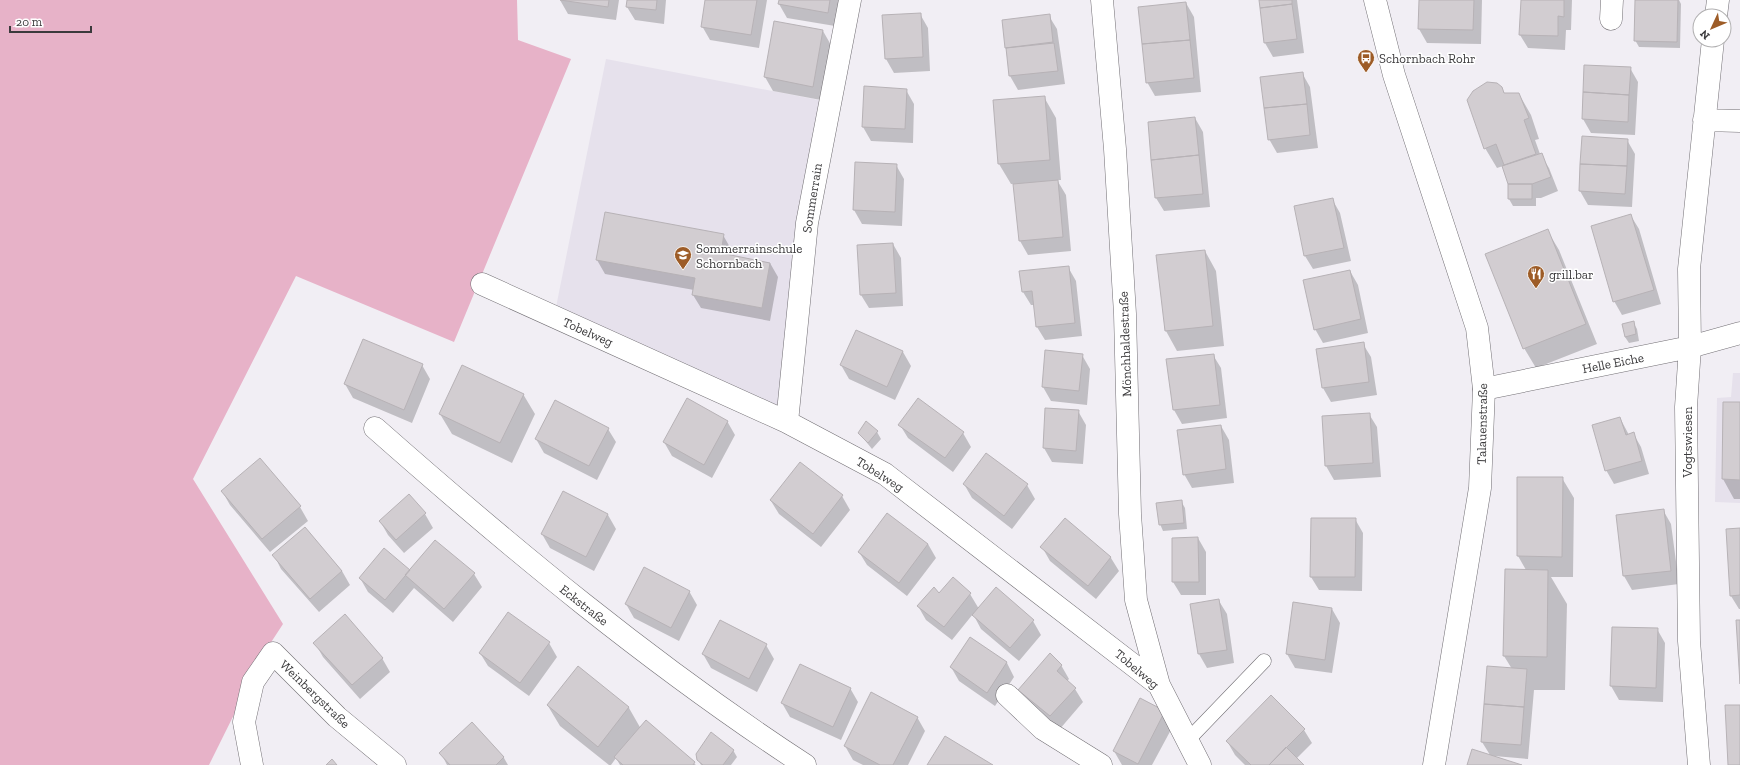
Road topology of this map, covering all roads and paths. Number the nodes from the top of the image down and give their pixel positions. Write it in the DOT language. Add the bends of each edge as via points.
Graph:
graph roads {
  1 [pos="850,0"];
  2 [pos="1102,0"];
  3 [pos="1375,0"];
  4 [pos="1713,48"];
  5 [pos="1704,120"];
  6 [pos="1740,121"];
  7 [pos="482,284"];
  8 [pos="1740,333"];
  9 [pos="1690,347"];
  10 [pos="1484,389"];
  11 [pos="788,422"];
  12 [pos="375,428"];
  13 [pos="1264,661"];
  14 [pos="1159,685"];
  15 [pos="1007,695"];
  16 [pos="1188,740"];
  17 [pos="252,765"];
  18 [pos="395,765"];
  19 [pos="805,765"];
  20 [pos="1101,765"];
  21 [pos="1200,765"];
  22 [pos="1434,765"];
  23 [pos="1699,765"];
  1 -- 11 [label="street, Sommerrain" via="807,223"];
  2 -- 14 [label="street, Mönchhaldestraße" via="1117,180 1130,514 1136,600"];
  3 -- 10 [label="street, Talauenstraße" via="1394,75 1477,328"];
  4 -- 5 [label="street, Vogtswiesen"];
  5 -- 6 [label="street"];
  5 -- 9 [label="street, Vogtswiesen" via="1690,269"];
  7 -- 11 [label="street, Tobelweg"];
  8 -- 9 [label="street, Helle Eiche"];
  9 -- 10 [label="street, Helle Eiche"];
  9 -- 23 [label="street, Vogtswiesen" via="1686,407 1689,641"];
  10 -- 22 [label="street, Talauenstraße" via="1480,488"];
  11 -- 14 [label="street, Tobelweg" via="885,474"];
  12 -- 19 [label="street, Eckstraße" via="532,564 665,668 755,733"];
  13 -- 16 [label="lane"];
  14 -- 16 [label="street, Tobelweg"];
  15 -- 20 [label="street" via="1043,729"];
  16 -- 21 [label="street, Tobelweg"];
  17 -- 18 [label="street, Weinbergstraße" via="244,722 252,682 273,653 337,717"];
}
